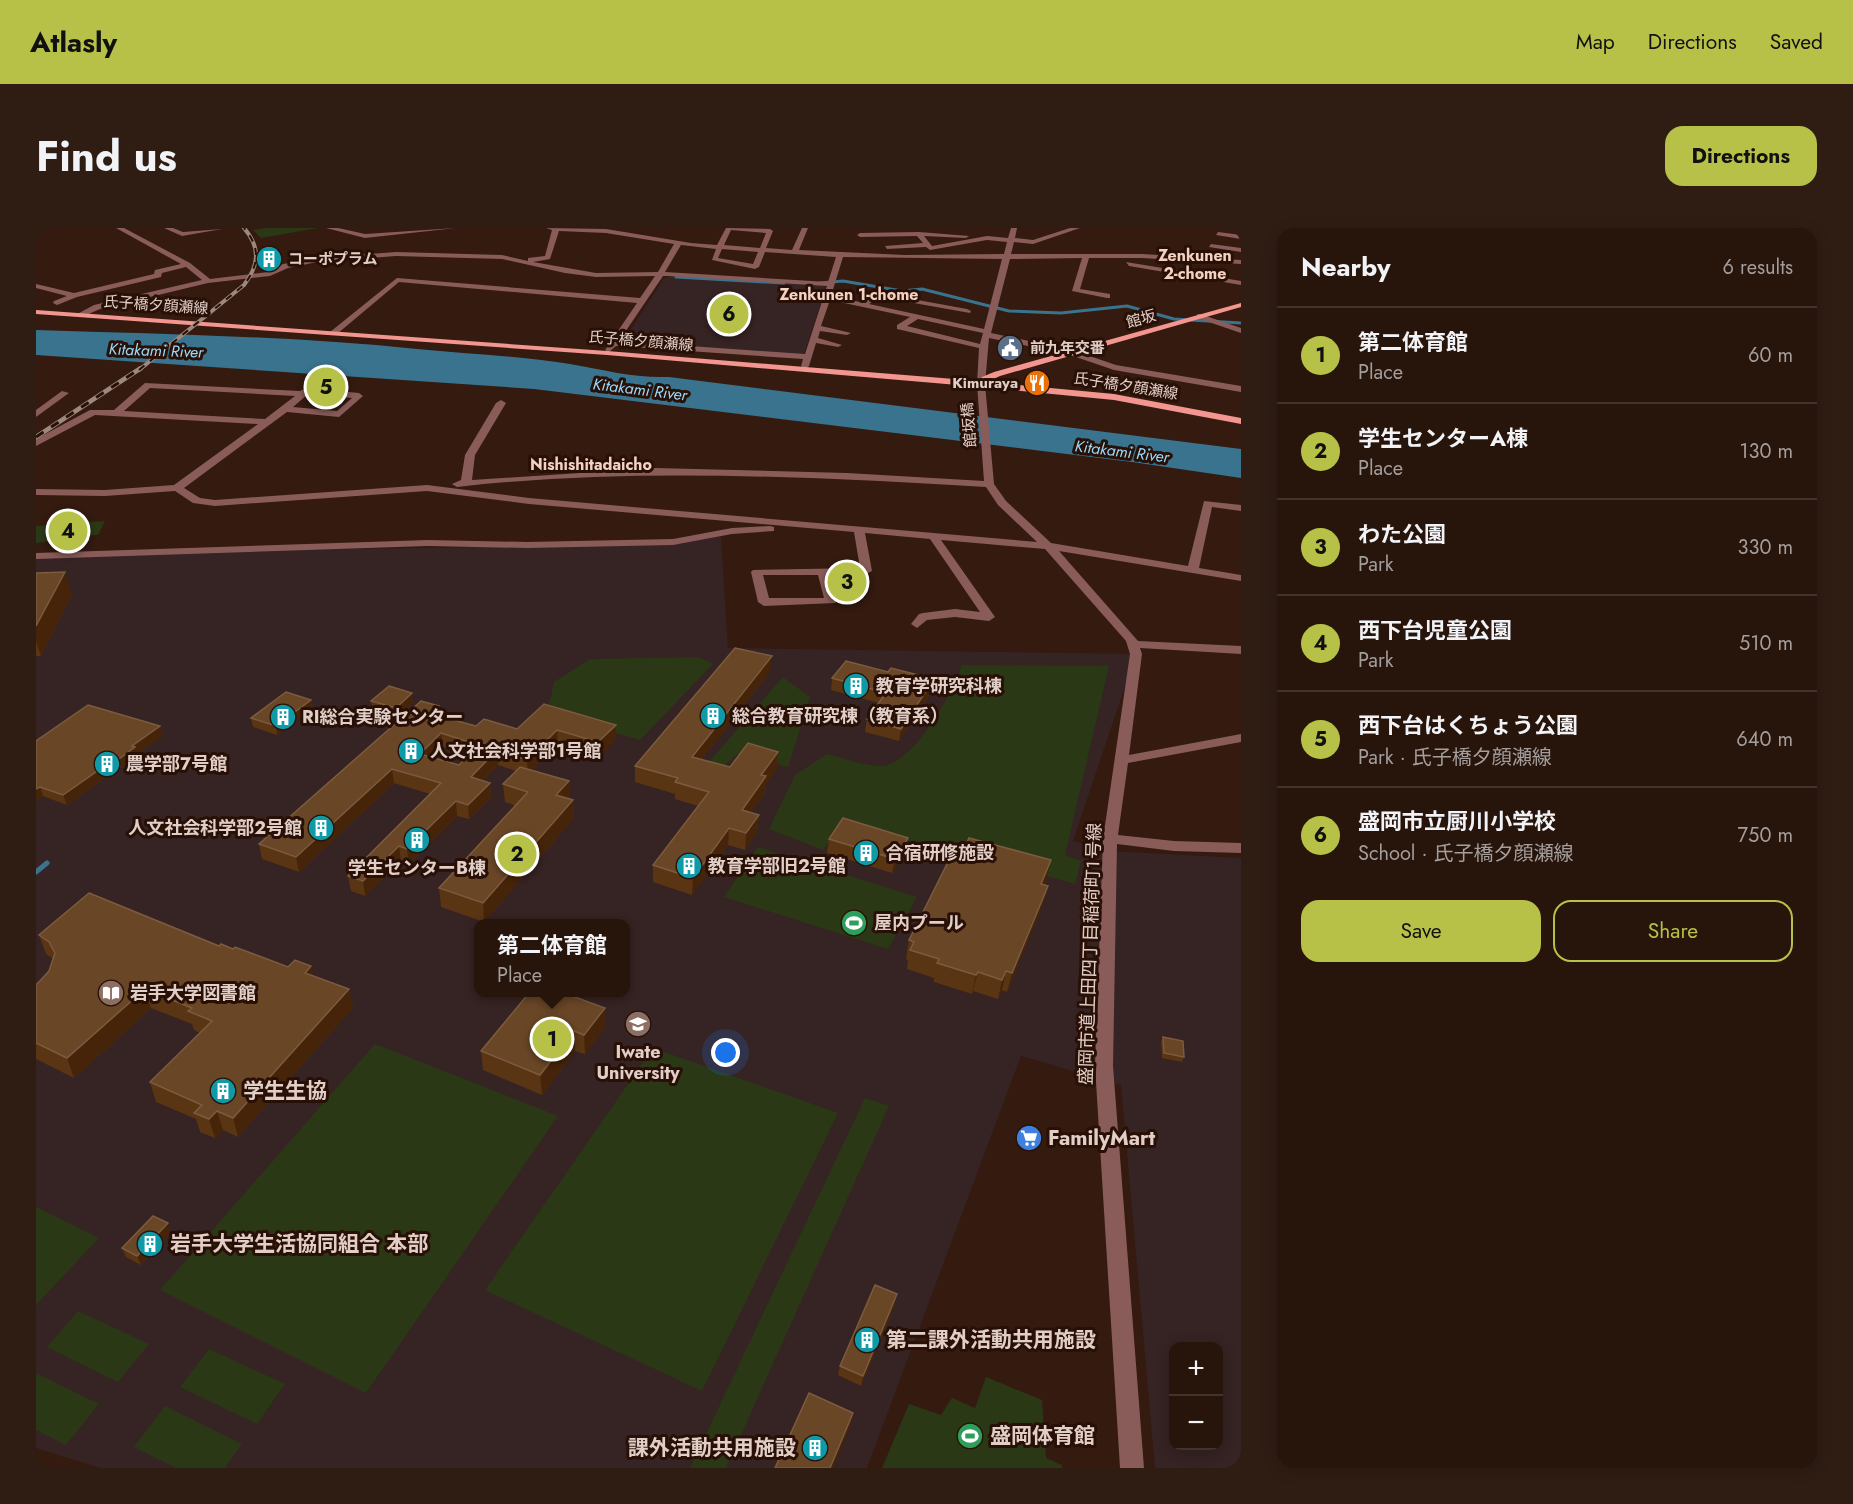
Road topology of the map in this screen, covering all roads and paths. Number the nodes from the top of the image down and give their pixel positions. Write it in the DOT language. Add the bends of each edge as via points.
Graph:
graph roads {
  1 [pos="141,228"];
  2 [pos="167,228"];
  3 [pos="216,228"];
  4 [pos="329,228"];
  5 [pos="442,228"];
  6 [pos="453,228"];
  7 [pos="549,228"];
  8 [pos="805,228"];
  9 [pos="1014,228"];
  10 [pos="1077,228"];
  11 [pos="556,229"];
  12 [pos="122,230"];
  13 [pos="920,234"];
  14 [pos="1218,234"];
  15 [pos="861,235"];
  16 [pos="365,236"];
  17 [pos="1241,237"];
  18 [pos="987,238"];
  19 [pos="1011,240"];
  20 [pos="360,243"];
  21 [pos="678,244"];
  22 [pos="929,245"];
  23 [pos="1211,246"];
  24 [pos="719,247"];
  25 [pos="354,249"];
  26 [pos="1241,249"];
  27 [pos="761,250"];
  28 [pos="795,252"];
  29 [pos="840,255"];
  30 [pos="857,255"];
  31 [pos="342,257"];
  32 [pos="1007,257"];
  33 [pos="1090,258"];
  34 [pos="525,261"];
  35 [pos="1241,262"];
  36 [pos="187,265"];
  37 [pos="562,270"];
  38 [pos="586,274"];
  39 [pos="660,275"];
  40 [pos="208,280"];
  41 [pos="577,280"];
  42 [pos="1241,283"];
  43 [pos="830,284"];
  44 [pos="36,286"];
  45 [pos="568,287"];
  46 [pos="74,295"];
  47 [pos="1107,296"];
  48 [pos="826,297"];
  49 [pos="643,301"];
  50 [pos="57,303"];
  51 [pos="861,305"];
  52 [pos="1241,305"];
  53 [pos="967,311"];
  54 [pos="36,312"];
  55 [pos="82,315"];
  56 [pos="916,317"];
  57 [pos="1197,317"];
  58 [pos="817,328"];
  59 [pos="1241,331"];
  60 [pos="334,332"];
  61 [pos="847,333"];
  62 [pos="987,334"];
  63 [pos="813,340"];
  64 [pos="613,344"];
  65 [pos="838,345"];
  66 [pos="982,347"];
  67 [pos="607,352"];
  68 [pos="1069,352"];
  69 [pos="808,357"];
  70 [pos="804,370"];
  71 [pos="981,384"];
  72 [pos="1241,388"];
  73 [pos="65,393"];
  74 [pos="303,394"];
  75 [pos="501,403"];
  76 [pos="285,409"];
  77 [pos="117,413"];
  78 [pos="36,414"];
  79 [pos="1241,421"];
  80 [pos="267,422"];
  81 [pos="36,442"];
  82 [pos="466,483"];
  83 [pos="989,484"];
  84 [pos="177,488"];
  85 [pos="427,488"];
  86 [pos="36,492"];
  87 [pos="1241,508"];
  88 [pos="796,523"];
  89 [pos="859,529"];
  90 [pos="933,536"];
  91 [pos="1048,546"];
  92 [pos="36,556"];
  93 [pos="1193,570"];
  94 [pos="823,571"];
  95 [pos="1241,578"];
  96 [pos="917,624"];
  97 [pos="1133,644"];
  98 [pos="1241,650"];
  99 [pos="1241,738"];
  100 [pos="1122,760"];
  101 [pos="1110,839"];
  102 [pos="1241,848"];
  103 [pos="1132,1468"];
  1 -- 12 [label="street"];
  2 -- 3 [label="street" via="182,234 219,229"];
  4 -- 16 [label="street"];
  5 -- 6 [label="street"];
  5 -- 16 [label="street"];
  7 -- 11 [label="street"];
  8 -- 28 [label="street"];
  9 -- 19 [label="street"];
  10 -- 19 [label="street" via="1033,242"];
  11 -- 21 [label="street" via="606,231"];
  11 -- 34 [label="street" via="549,258"];
  12 -- 36 [label="street"];
  13 -- 15 [label="street"];
  13 -- 18 [label="street"];
  13 -- 22 [label="street"];
  14 -- 17 [label="street"];
  16 -- 20 [label="street"];
  18 -- 19 [label="street"];
  18 -- 22 [label="street" via="930,249"];
  19 -- 32 [label="street"];
  21 -- 24 [label="street"];
  21 -- 39 [label="street"];
  22 -- 30 [label="street" via="860,249"];
  23 -- 26 [label="street"];
  24 -- 27 [label="street"];
  24 -- 27 [label="street" via="714,259 755,267"];
  24 -- 27 [label="street" via="729,228 770,231"];
  25 -- 31 [label="street"];
  27 -- 28 [label="street"];
  28 -- 29 [label="street"];
  29 -- 30 [label="street"];
  29 -- 43 [label="street"];
  30 -- 32 [label="street"];
  31 -- 34 [label="street" via="447,255"];
  31 -- 40 [label="street" via="291,265 260,275"];
  32 -- 33 [label="street"];
  32 -- 62 [label="street"];
  33 -- 35 [label="street" via="1147,253"];
  33 -- 42 [label="street"];
  33 -- 47 [label="street" via="1076,291"];
  34 -- 37 [label="street"];
  36 -- 40 [label="street"];
  36 -- 46 [label="street"];
  37 -- 38 [label="street"];
  37 -- 45 [label="street" via="546,282"];
  38 -- 39 [label="street"];
  38 -- 41 [label="street"];
  39 -- 43 [label="street"];
  39 -- 49 [label="street"];
  40 -- 55 [label="street" via="97,307"];
  43 -- 48 [label="street"];
  44 -- 46 [label="street"];
  46 -- 50 [label="street"];
  48 -- 51 [label="street"];
  48 -- 58 [label="street"];
  49 -- 60 [label="street" via="397,280"];
  49 -- 64 [label="street"];
  51 -- 53 [label="street" via="879,295"];
  51 -- 56 [label="street"];
  52 -- 57 [label="main road, 館坂"];
  54 -- 55 [label="main road, 氏子橋夕顔瀬線"];
  55 -- 60 [label="main road, 氏子橋夕顔瀬線"];
  56 -- 62 [label="street"];
  56 -- 66 [label="street" via="900,327"];
  57 -- 59 [label="street"];
  57 -- 68 [label="main road, 館坂"];
  58 -- 61 [label="street"];
  58 -- 63 [label="street"];
  60 -- 67 [label="main road, 氏子橋夕顔瀬線"];
  62 -- 66 [label="street"];
  62 -- 68 [label="street"];
  63 -- 65 [label="street"];
  63 -- 69 [label="street"];
  64 -- 67 [label="street"];
  64 -- 69 [label="street"];
  66 -- 71 [label="street, 館坂橋"];
  67 -- 70 [label="main road, 氏子橋夕顔瀬線"];
  68 -- 71 [label="main road, 館坂" via="997,374"];
  68 -- 72 [label="street" via="1114,367"];
  69 -- 70 [label="street"];
  70 -- 71 [label="main road, 氏子橋夕顔瀬線"];
  71 -- 79 [label="main road, 氏子橋夕顔瀬線" via="1114,397"];
  71 -- 83 [label="street, 館坂橋"];
  73 -- 78 [label="street"];
  74 -- 76 [label="street"];
  74 -- 76 [label="street" via="306,391 359,396 339,414"];
  74 -- 77 [label="street" via="148,385"];
  75 -- 82 [label="street" via="470,455"];
  76 -- 80 [label="street"];
  77 -- 80 [label="street"];
  77 -- 81 [label="street" via="93,412"];
  80 -- 84 [label="street"];
  82 -- 83 [label="street" via="656,471"];
  82 -- 85 [label="street"];
  83 -- 91 [label="street" via="1002,503"];
  84 -- 85 [label="street" via="197,501 215,503"];
  84 -- 86 [label="street"];
  85 -- 88 [label="street" via="529,501"];
  87 -- 93 [label="street" via="1208,503"];
  88 -- 89 [label="street"];
  88 -- 92 [label="street" via="673,542 428,543"];
  89 -- 90 [label="street"];
  89 -- 94 [label="street" via="866,571"];
  90 -- 91 [label="street"];
  90 -- 96 [label="street" via="989,617 954,613 923,617"];
  91 -- 93 [label="street"];
  91 -- 97 [label="street"];
  93 -- 95 [label="street"];
  94 -- 94 [label="street" via="757,572 764,602 831,601"];
  97 -- 98 [label="street"];
  97 -- 100 [label="street, 盛岡市道上田四丁目稲荷町１号線" via="1136,654"];
  99 -- 100 [label="street"];
  100 -- 101 [label="street, 盛岡市道上田四丁目稲荷町１号線"];
  101 -- 102 [label="street"];
  101 -- 103 [label="street, 盛岡市道上田四丁目稲荷町１号線" via="1104,1066"];
}
